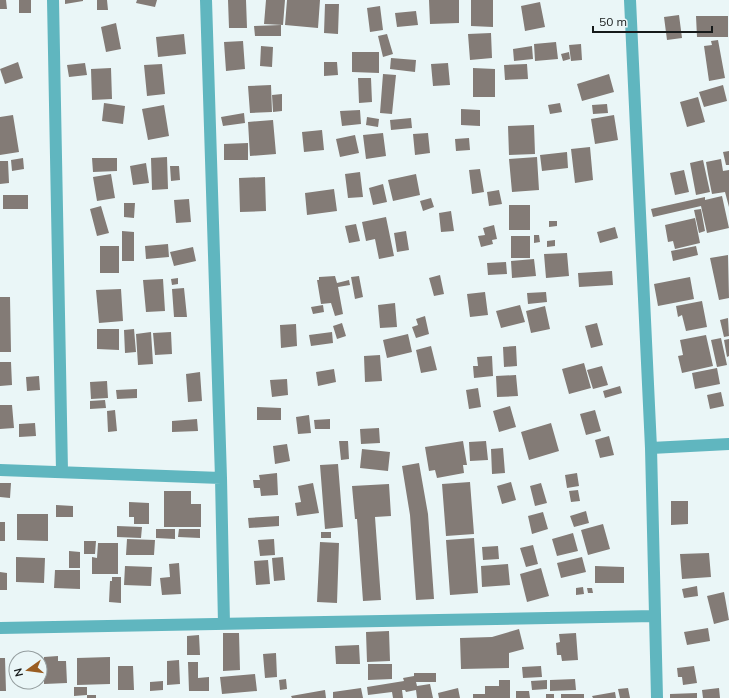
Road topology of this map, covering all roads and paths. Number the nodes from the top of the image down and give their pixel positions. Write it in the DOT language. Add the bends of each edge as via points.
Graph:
graph roads {
  1 [pos="53,0"];
  2 [pos="206,0"];
  3 [pos="630,0"];
  4 [pos="729,444"];
  5 [pos="651,448"];
  6 [pos="0,470"];
  7 [pos="62,471"];
  8 [pos="221,478"];
  9 [pos="655,616"];
  10 [pos="224,624"];
  11 [pos="0,628"];
  12 [pos="657,698"];
  1 -- 7 [label="street"];
  2 -- 8 [label="street"];
  3 -- 5 [label="street"];
  4 -- 5 [label="street"];
  5 -- 9 [label="street"];
  6 -- 7 [label="street"];
  7 -- 8 [label="street"];
  8 -- 10 [label="street"];
  9 -- 10 [label="street"];
  9 -- 12 [label="street"];
  10 -- 11 [label="street"];
}
